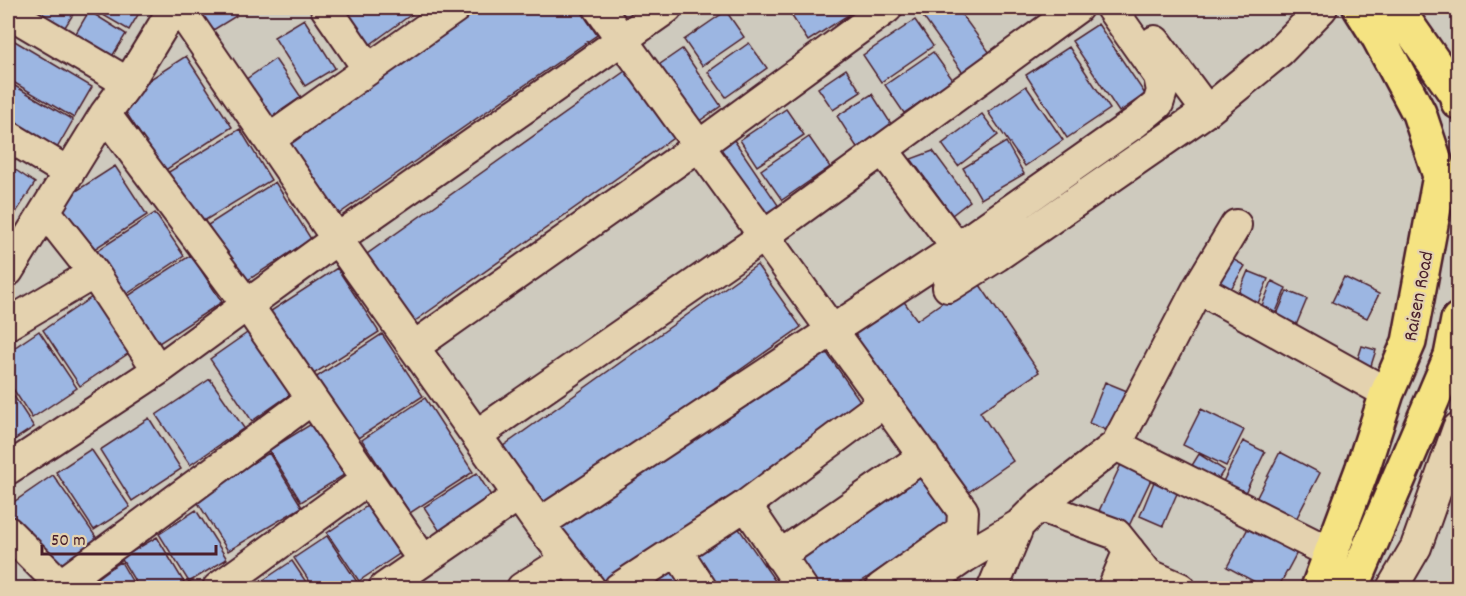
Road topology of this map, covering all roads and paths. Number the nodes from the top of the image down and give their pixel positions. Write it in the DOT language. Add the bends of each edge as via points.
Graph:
graph roads {
  1 [pos="174,8"];
  2 [pos="179,8"];
  3 [pos="326,8"];
  4 [pos="455,8"];
  5 [pos="599,8"];
  6 [pos="667,8"];
  7 [pos="887,8"];
  8 [pos="1077,8"];
  9 [pos="1111,8"];
  10 [pos="1131,8"];
  11 [pos="1322,8"];
  12 [pos="1360,8"];
  13 [pos="1395,8"];
  14 [pos="8,12"];
  15 [pos="621,39"];
  16 [pos="368,69"];
  17 [pos="128,83"];
  18 [pos="1458,102"];
  19 [pos="1207,111"];
  20 [pos="105,114"];
  21 [pos="8,136"];
  22 [pos="270,140"];
  23 [pos="700,145"];
  24 [pos="883,150"];
  25 [pos="69,173"];
  26 [pos="45,211"];
  27 [pos="1236,225"];
  28 [pos="764,236"];
  29 [pos="337,239"];
  30 [pos="957,248"];
  31 [pos="9,266"];
  32 [pos="94,273"];
  33 [pos="948,287"];
  34 [pos="1198,288"];
  35 [pos="248,306"];
  36 [pos="1458,320"];
  37 [pos="8,324"];
  38 [pos="831,330"];
  39 [pos="415,346"];
  40 [pos="158,370"];
  41 [pos="1387,393"];
  42 [pos="312,399"];
  43 [pos="884,402"];
  44 [pos="1458,428"];
  45 [pos="477,434"];
  46 [pos="1116,445"];
  47 [pos="924,456"];
  48 [pos="8,469"];
  49 [pos="368,479"];
  50 [pos="519,495"];
  51 [pos="746,505"];
  52 [pos="1029,515"];
  53 [pos="539,524"];
  54 [pos="8,532"];
  55 [pos="1129,550"];
  56 [pos="677,551"];
  57 [pos="1331,553"];
  58 [pos="779,556"];
  59 [pos="423,560"];
  60 [pos="566,560"];
  61 [pos="62,587"];
  62 [pos="218,588"];
  63 [pos="384,588"];
  64 [pos="522,588"];
  65 [pos="590,588"];
  66 [pos="619,588"];
  67 [pos="701,588"];
  68 [pos="802,588"];
  69 [pos="881,588"];
  70 [pos="920,588"];
  71 [pos="993,588"];
  72 [pos="1113,588"];
  73 [pos="1180,588"];
  74 [pos="1318,588"];
  75 [pos="1352,588"];
  76 [pos="1392,588"];
  1 -- 17 [label="street"];
  2 -- 22 [label="street"];
  3 -- 16 [label="street"];
  4 -- 16 [label="street"];
  5 -- 15 [label="street"];
  6 -- 15 [label="street"];
  7 -- 23 [label="street"];
  8 -- 24 [label="street"];
  9 -- 30 [label="street" via="1159,76 1162,92 1158,104"];
  10 -- 19 [label="street"];
  11 -- 19 [label="street" via="1279,52"];
  12 -- 41 [label="main road, Raisen Road" via="1419,113 1440,176 1409,342"];
  13 -- 18 [label="main road"];
  14 -- 17 [label="street"];
  15 -- 23 [label="street"];
  15 -- 29 [label="street"];
  16 -- 22 [label="street"];
  17 -- 20 [label="street"];
  19 -- 33 [label="street"];
  20 -- 25 [label="street"];
  20 -- 35 [label="street"];
  21 -- 25 [label="street"];
  22 -- 29 [label="street"];
  23 -- 28 [label="street"];
  23 -- 39 [label="street"];
  24 -- 28 [label="street"];
  24 -- 30 [label="street"];
  25 -- 26 [label="street"];
  26 -- 31 [label="street"];
  26 -- 32 [label="street"];
  27 -- 34 [label="street"];
  28 -- 38 [label="street"];
  28 -- 45 [label="street"];
  29 -- 35 [label="street"];
  29 -- 39 [label="street"];
  30 -- 38 [label="street"];
  32 -- 37 [label="street"];
  32 -- 40 [label="street"];
  34 -- 41 [label="street"];
  34 -- 46 [label="street"];
  35 -- 40 [label="street"];
  35 -- 42 [label="street"];
  36 -- 75 [label="main road" via="1451,356"];
  38 -- 43 [label="street"];
  38 -- 53 [label="street"];
  39 -- 45 [label="street"];
  40 -- 48 [label="street"];
  41 -- 57 [label="main road, Raisen Road"];
  42 -- 49 [label="street"];
  42 -- 61 [label="street"];
  43 -- 47 [label="street"];
  43 -- 51 [label="street"];
  44 -- 76 [label="street" via="1416,546"];
  45 -- 50 [label="street"];
  46 -- 52 [label="street"];
  46 -- 57 [label="street"];
  47 -- 58 [label="street"];
  47 -- 69 [label="street" via="963,511 962,530"];
  49 -- 59 [label="street"];
  49 -- 62 [label="street"];
  50 -- 53 [label="street"];
  50 -- 59 [label="street"];
  51 -- 56 [label="street"];
  51 -- 58 [label="street"];
  52 -- 55 [label="street" via="1116,534"];
  52 -- 70 [label="street"];
  52 -- 71 [label="street"];
  53 -- 60 [label="street"];
  54 -- 61 [label="street"];
  55 -- 72 [label="street"];
  55 -- 73 [label="street" via="1149,574"];
  56 -- 66 [label="street"];
  56 -- 67 [label="street"];
  57 -- 74 [label="main road, Raisen Road"];
  58 -- 68 [label="street"];
  59 -- 63 [label="street"];
  60 -- 64 [label="street"];
  60 -- 65 [label="street"];
}
